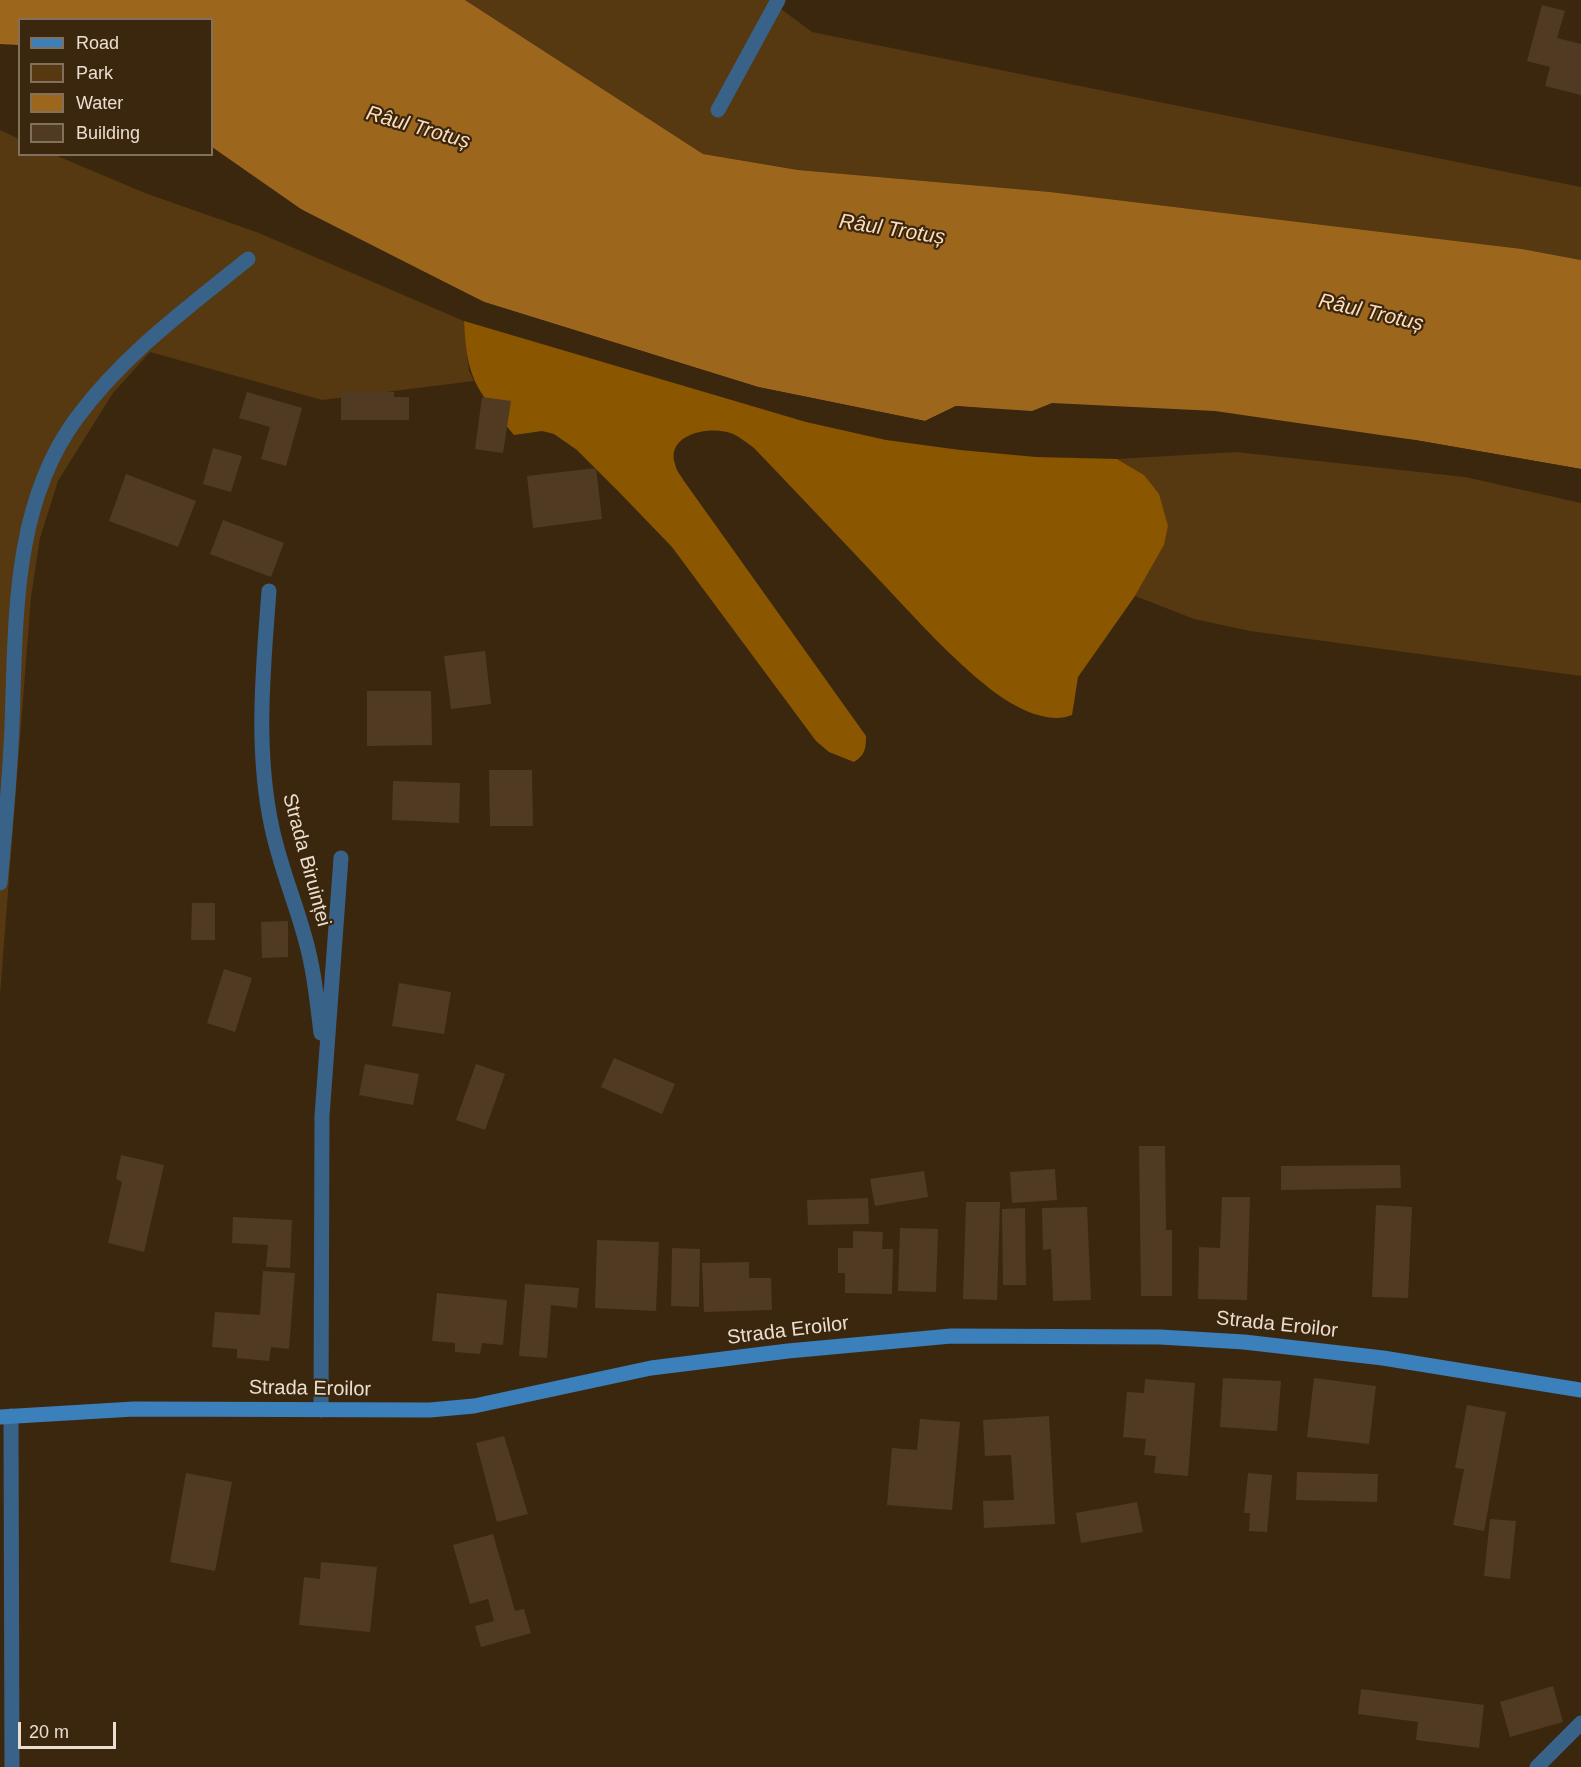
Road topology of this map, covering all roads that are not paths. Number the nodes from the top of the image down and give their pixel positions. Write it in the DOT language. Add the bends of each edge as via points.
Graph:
graph roads {
  1 [pos="778,0"];
  2 [pos="718,110"];
  3 [pos="248,259"];
  4 [pos="269,591"];
  5 [pos="341,858"];
  6 [pos="0,883"];
  7 [pos="325,1065"];
  8 [pos="1581,1390"];
  9 [pos="321,1410"];
  10 [pos="5,1417"];
  11 [pos="1581,1724"];
  12 [pos="12,1767"];
  13 [pos="1537,1767"];
  1 -- 2 [label="street"];
  3 -- 6 [label="street" via="141,345 110,377 75,420 39,491 25,542 18,595 9,788"];
  4 -- 7 [label="street, Strada Biruinței" via="261,726 265,782 272,829 313,975"];
  5 -- 7 [label="street, Strada Biruinței"];
  7 -- 9 [label="street, Strada Biruinței"];
  8 -- 9 [label="main road, Strada Eroilor" via="1383,1358 1244,1342 1160,1337 951,1336 651,1368 474,1406 377,1412"];
  9 -- 10 [label="main road, Strada Eroilor" via="134,1409"];
  10 -- 12 [label="street"];
  11 -- 13 [label="street"];
}
